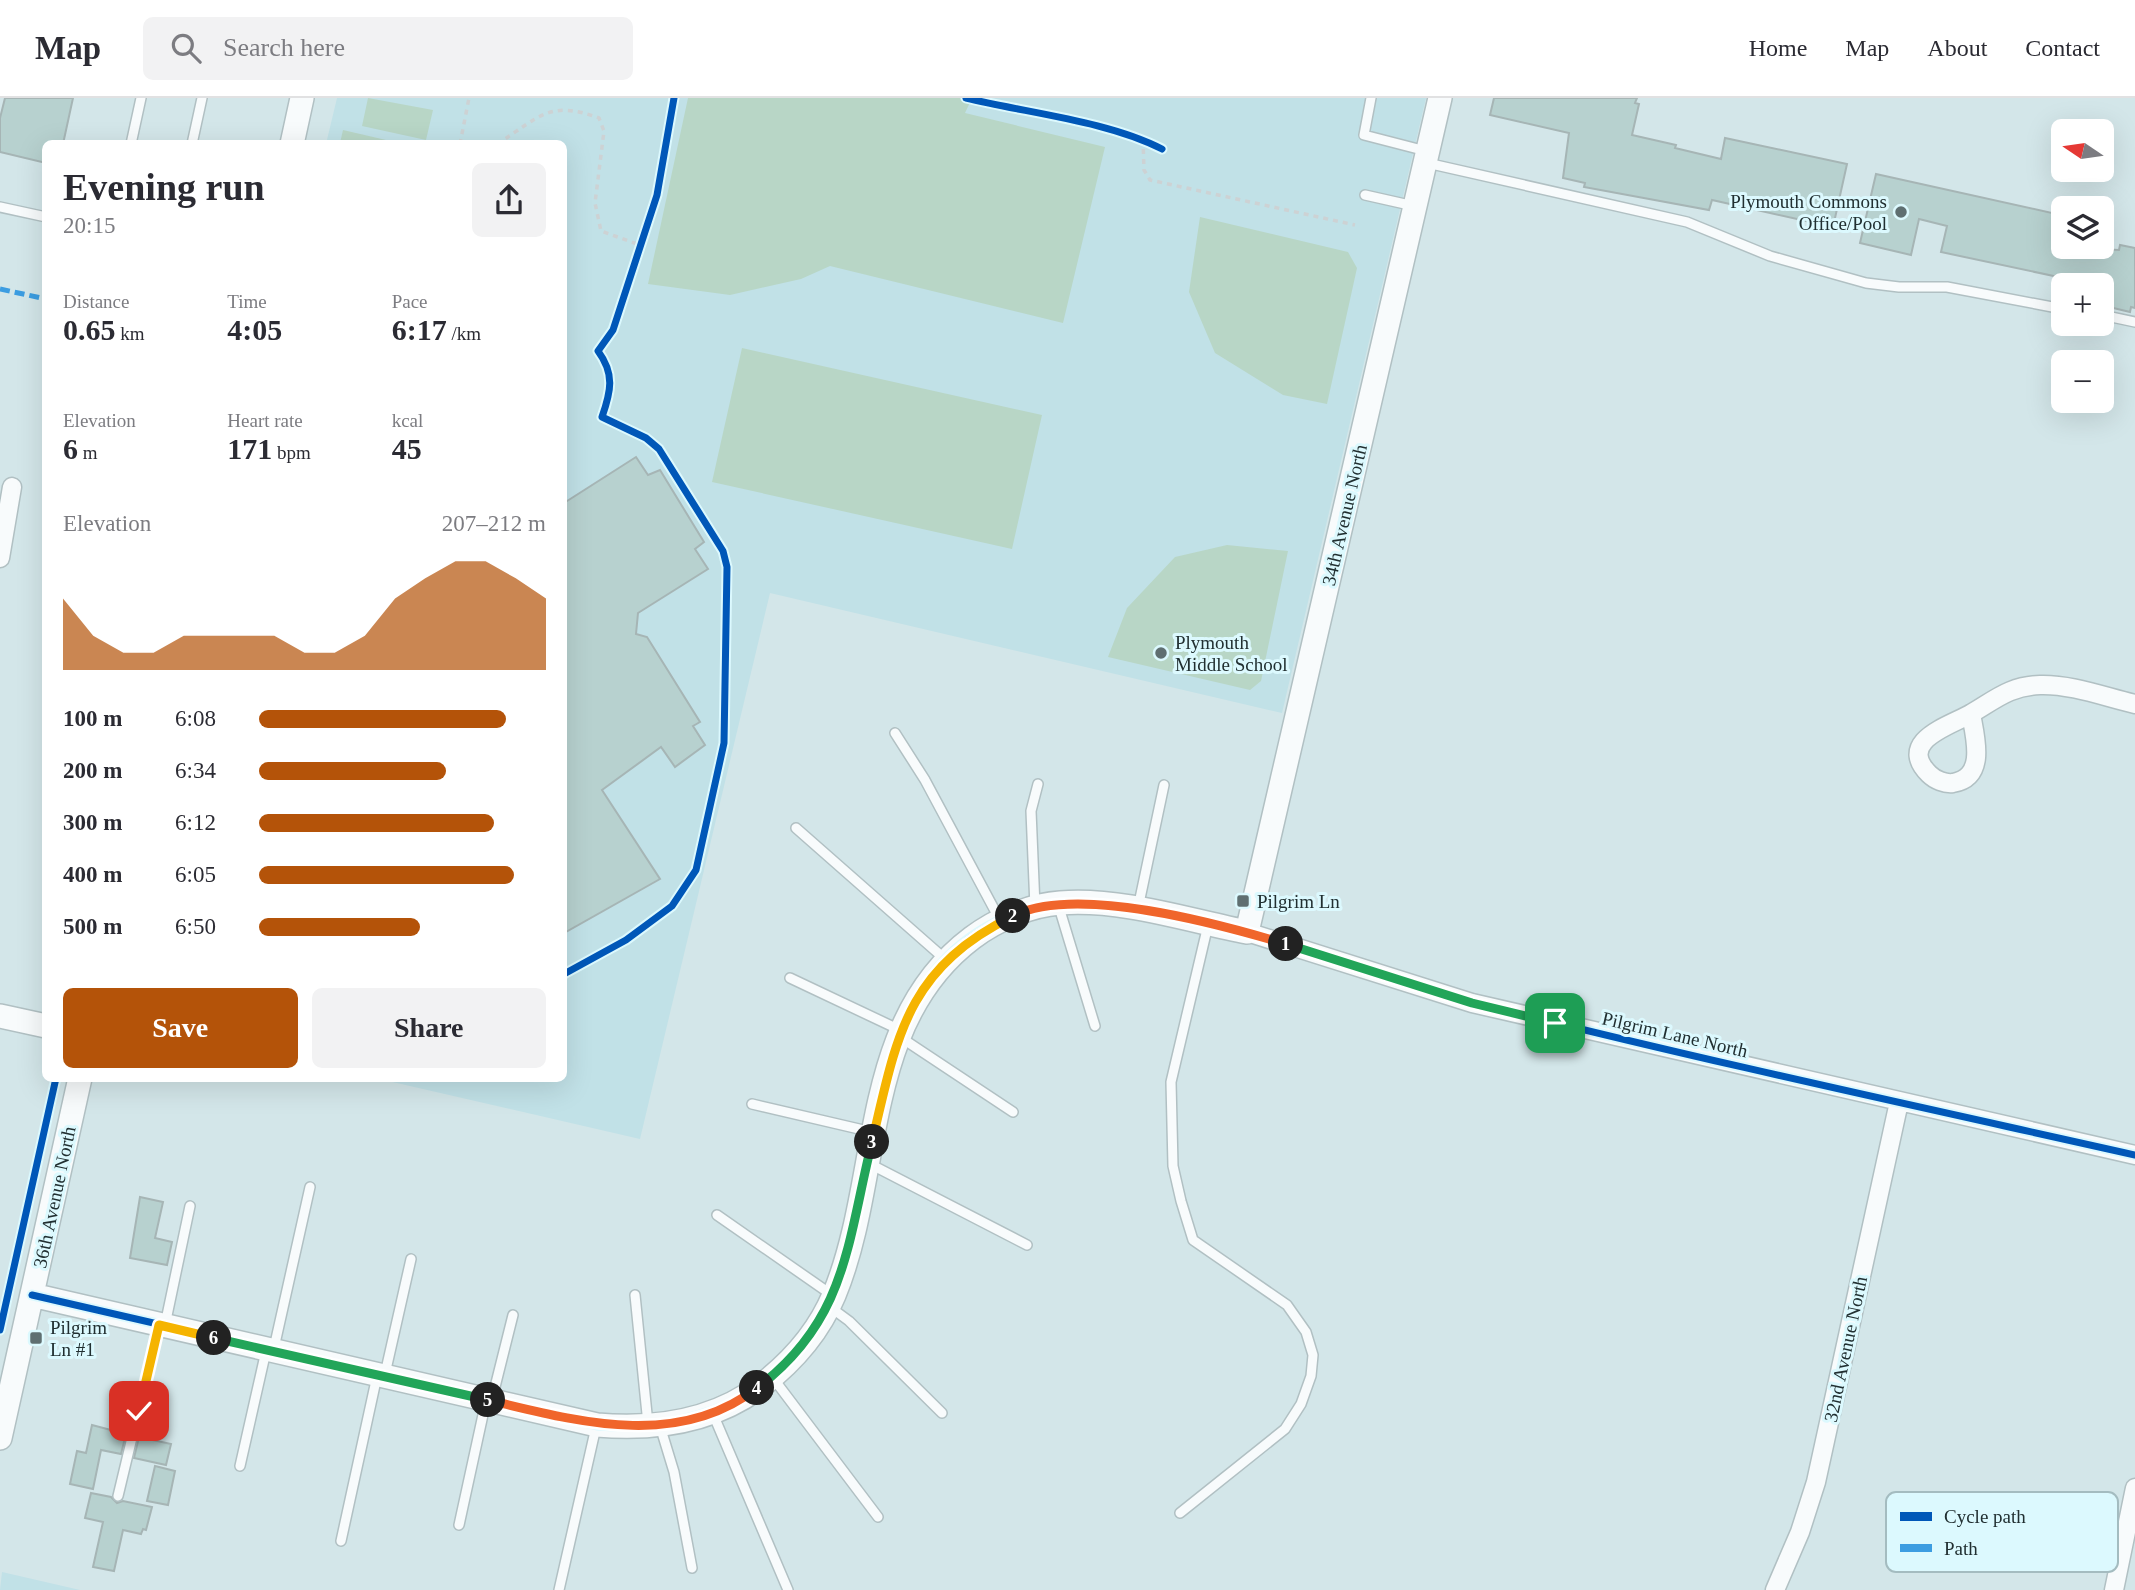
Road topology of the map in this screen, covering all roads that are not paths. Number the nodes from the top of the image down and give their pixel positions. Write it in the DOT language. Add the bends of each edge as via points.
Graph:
graph roads {
  1 [pos="141,98"];
  2 [pos="202,98"];
  3 [pos="302,98"];
  4 [pos="1371,98"];
  5 [pos="1440,98"];
  6 [pos="132,140"];
  7 [pos="193,140"];
  8 [pos="293,140"];
  9 [pos="1427,157"];
  10 [pos="1365,195"];
  11 [pos="0,207"];
  12 [pos="1415,207"];
  13 [pos="42,215"];
  14 [pos="2051,307"];
  15 [pos="2114,318"];
  16 [pos="2135,322"];
  17 [pos="12,486"];
  18 [pos="0,558"];
  19 [pos="2135,704"];
  20 [pos="1971,714"];
  21 [pos="895,733"];
  22 [pos="1038,784"];
  23 [pos="1164,786"];
  24 [pos="796,828"];
  25 [pos="1058,903"];
  26 [pos="1035,908"];
  27 [pos="1137,910"];
  28 [pos="1000,922"];
  29 [pos="1208,924"];
  30 [pos="1247,932"];
  31 [pos="946,960"];
  32 [pos="790,978"];
  33 [pos="0,1016"];
  34 [pos="42,1025"];
  35 [pos="1095,1026"];
  36 [pos="899,1033"];
  37 [pos="79,1082"];
  38 [pos="1899,1102"];
  39 [pos="752,1104"];
  40 [pos="1013,1112"];
  41 [pos="874,1133"];
  42 [pos="2135,1155"];
  43 [pos="867,1163"];
  44 [pos="310,1187"];
  45 [pos="190,1206"];
  46 [pos="718,1215"];
  47 [pos="1027,1245"];
  48 [pos="411,1259"];
  49 [pos="32,1295"];
  50 [pos="635,1295"];
  51 [pos="831,1301"];
  52 [pos="513,1315"];
  53 [pos="162,1326"];
  54 [pos="270,1350"];
  55 [pos="381,1375"];
  56 [pos="772,1377"];
  57 [pos="489,1400"];
  58 [pos="712,1413"];
  59 [pos="942,1413"];
  60 [pos="597,1425"];
  61 [pos="654,1425"];
  62 [pos="0,1438"];
  63 [pos="240,1466"];
  64 [pos="2135,1488"];
  65 [pos="118,1496"];
  66 [pos="1180,1513"];
  67 [pos="878,1517"];
  68 [pos="459,1525"];
  69 [pos="341,1541"];
  70 [pos="692,1568"];
  71 [pos="2118,1571"];
  72 [pos="2118,1572"];
  73 [pos="559,1590"];
  74 [pos="788,1590"];
  75 [pos="1775,1590"];
  76 [pos="2114,1590"];
  1 -- 6 [label="lane"];
  2 -- 7 [label="lane"];
  3 -- 8 [label="street"];
  4 -- 9 [label="lane" via="1364,135"];
  5 -- 9 [label="street, 34th Avenue North"];
  9 -- 12 [label="street, 34th Avenue North"];
  9 -- 14 [label="lane" via="1687,222 1770,256 1866,283 1947,287"];
  10 -- 12 [label="lane"];
  11 -- 13 [label="lane"];
  12 -- 30 [label="street, 34th Avenue North"];
  15 -- 16 [label="lane"];
  17 -- 18 [label="street"];
  19 -- 20 [label="street" via="2041,685 1993,697"];
  21 -- 28 [label="lane"];
  22 -- 26 [label="lane" via="1031,811"];
  23 -- 27 [label="lane"];
  24 -- 31 [label="lane"];
  25 -- 26 [label="street, Pilgrim Lane North"];
  25 -- 27 [label="street, Pilgrim Lane North"];
  25 -- 35 [label="lane"];
  26 -- 28 [label="street, Pilgrim Lane North"];
  27 -- 29 [label="street, Pilgrim Lane North"];
  28 -- 31 [label="street, Pilgrim Lane North"];
  29 -- 30 [label="street, Pilgrim Lane North"];
  29 -- 66 [label="lane" via="1171,1082 1174,1166 1181,1201 1193,1240 1287,1305 1306,1332 1311,1376 1285,1430"];
  30 -- 38 [label="street, Pilgrim Lane North" via="1472,1003"];
  31 -- 36 [label="street, Pilgrim Lane North" via="924,986"];
  32 -- 36 [label="lane"];
  33 -- 34 [label="street"];
  36 -- 40 [label="lane"];
  36 -- 41 [label="street, Pilgrim Lane North"];
  37 -- 49 [label="street, 36th Avenue North"];
  38 -- 42 [label="street, Pilgrim Lane North"];
  38 -- 75 [label="street, 32nd Avenue North" via="1815,1482"];
  39 -- 41 [label="lane"];
  41 -- 43 [label="street, Pilgrim Lane North"];
  43 -- 47 [label="lane"];
  43 -- 51 [label="street, Pilgrim Lane North" via="847,1254"];
  44 -- 54 [label="lane"];
  45 -- 53 [label="lane"];
  46 -- 51 [label="lane"];
  48 -- 55 [label="lane"];
  49 -- 53 [label="street, Pilgrim Lane North"];
  49 -- 62 [label="street, 36th Avenue North"];
  50 -- 61 [label="lane"];
  51 -- 56 [label="street, Pilgrim Lane North" via="813,1334"];
  51 -- 59 [label="lane"];
  52 -- 57 [label="lane"];
  53 -- 54 [label="street, Pilgrim Lane North"];
  53 -- 65 [label="lane"];
  54 -- 55 [label="street, Pilgrim Lane North"];
  54 -- 63 [label="lane"];
  55 -- 57 [label="street, Pilgrim Lane North"];
  55 -- 69 [label="lane"];
  56 -- 58 [label="street, Pilgrim Lane North"];
  56 -- 67 [label="lane"];
  57 -- 60 [label="street, Pilgrim Lane North"];
  57 -- 68 [label="lane"];
  58 -- 61 [label="street, Pilgrim Lane North"];
  58 -- 74 [label="lane"];
  60 -- 61 [label="street, Pilgrim Lane North"];
  60 -- 73 [label="lane"];
  61 -- 70 [label="lane" via="674,1472"];
  64 -- 71 [label="street"];
  72 -- 76 [label="street"];
}
